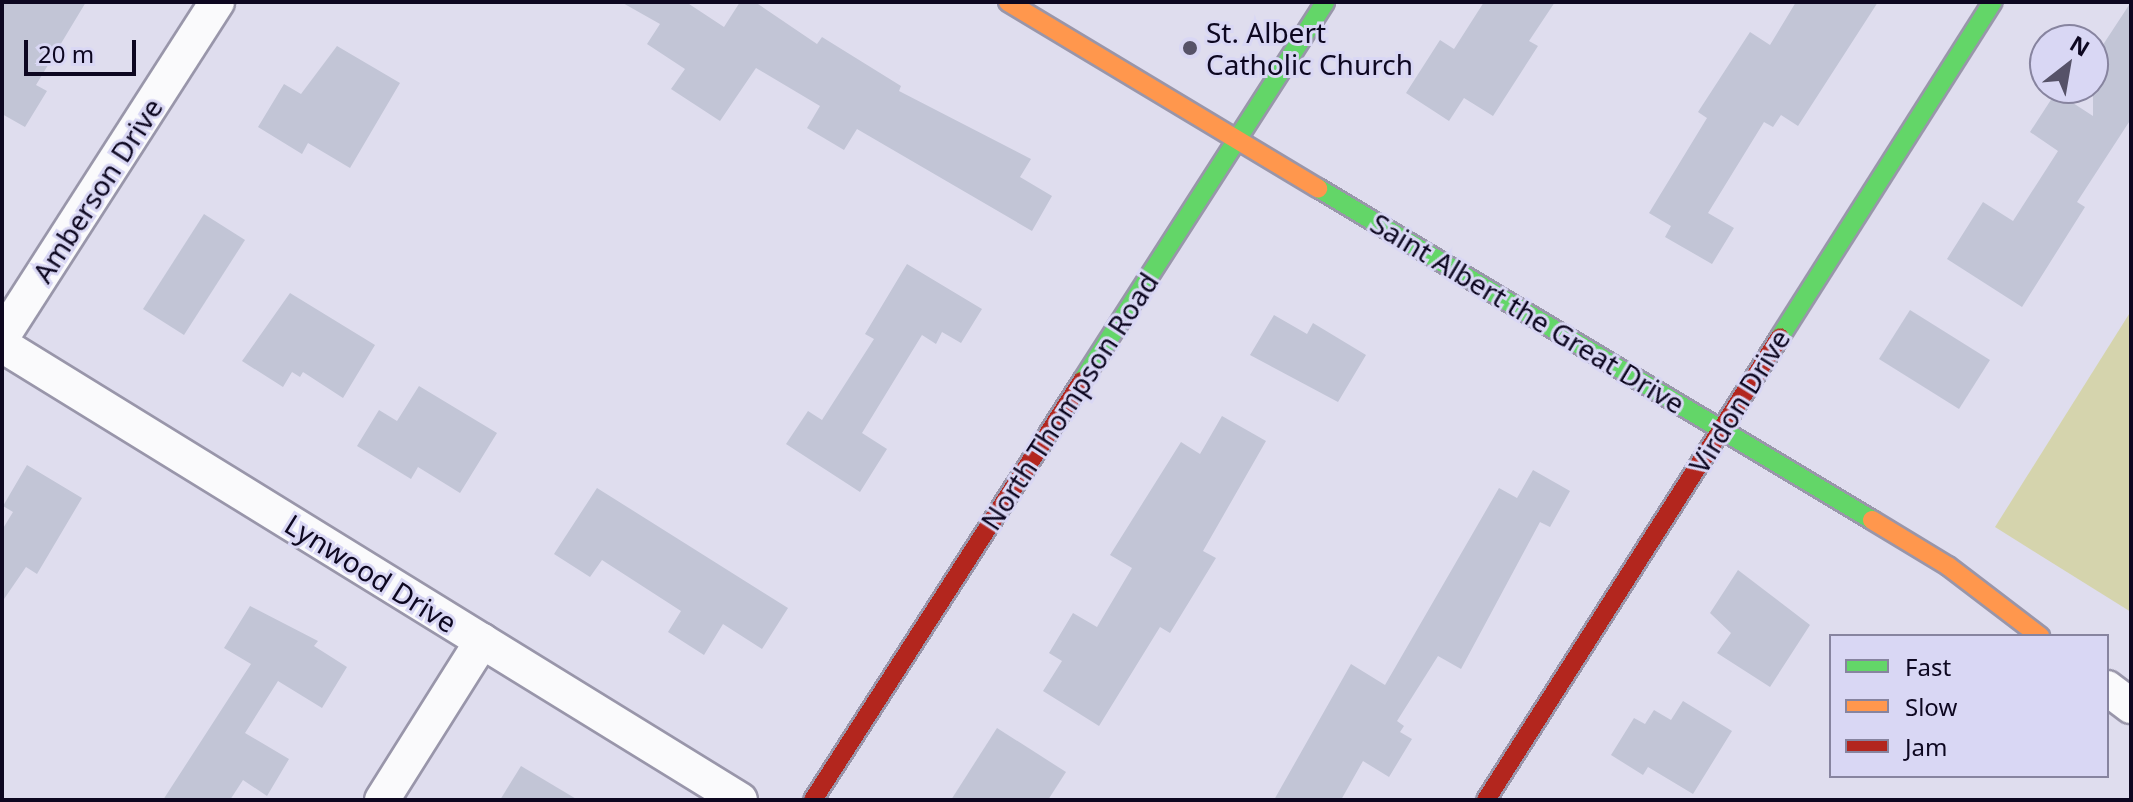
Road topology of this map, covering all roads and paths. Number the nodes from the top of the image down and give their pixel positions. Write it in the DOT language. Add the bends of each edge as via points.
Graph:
graph roads {
  1 [pos="217,2"];
  2 [pos="1008,2"];
  3 [pos="1325,2"];
  4 [pos="1993,2"];
  5 [pos="1238,139"];
  6 [pos="2,337"];
  7 [pos="2,345"];
  8 [pos="1721,429"];
  9 [pos="2037,634"];
  10 [pos="482,641"];
  11 [pos="2109,690"];
  12 [pos="2131,706"];
  13 [pos="382,800"];
  14 [pos="740,800"];
  15 [pos="813,800"];
  16 [pos="1486,800"];
  1 -- 6 [label="street, Amberson Drive"];
  2 -- 5 [label="street, Saint Albert the Great Drive"];
  3 -- 5 [label="street, North Thompson Road"];
  4 -- 8 [label="street, Virdon Drive"];
  5 -- 8 [label="street, Saint Albert the Great Drive"];
  5 -- 15 [label="street, North Thompson Road"];
  7 -- 10 [label="street, Lynwood Drive"];
  8 -- 9 [label="street, Saint Albert the Great Drive" via="1948,566"];
  8 -- 16 [label="street, Virdon Drive"];
  10 -- 13 [label="street"];
  10 -- 14 [label="street, Lynwood Drive"];
  11 -- 12 [label="street"];
}
